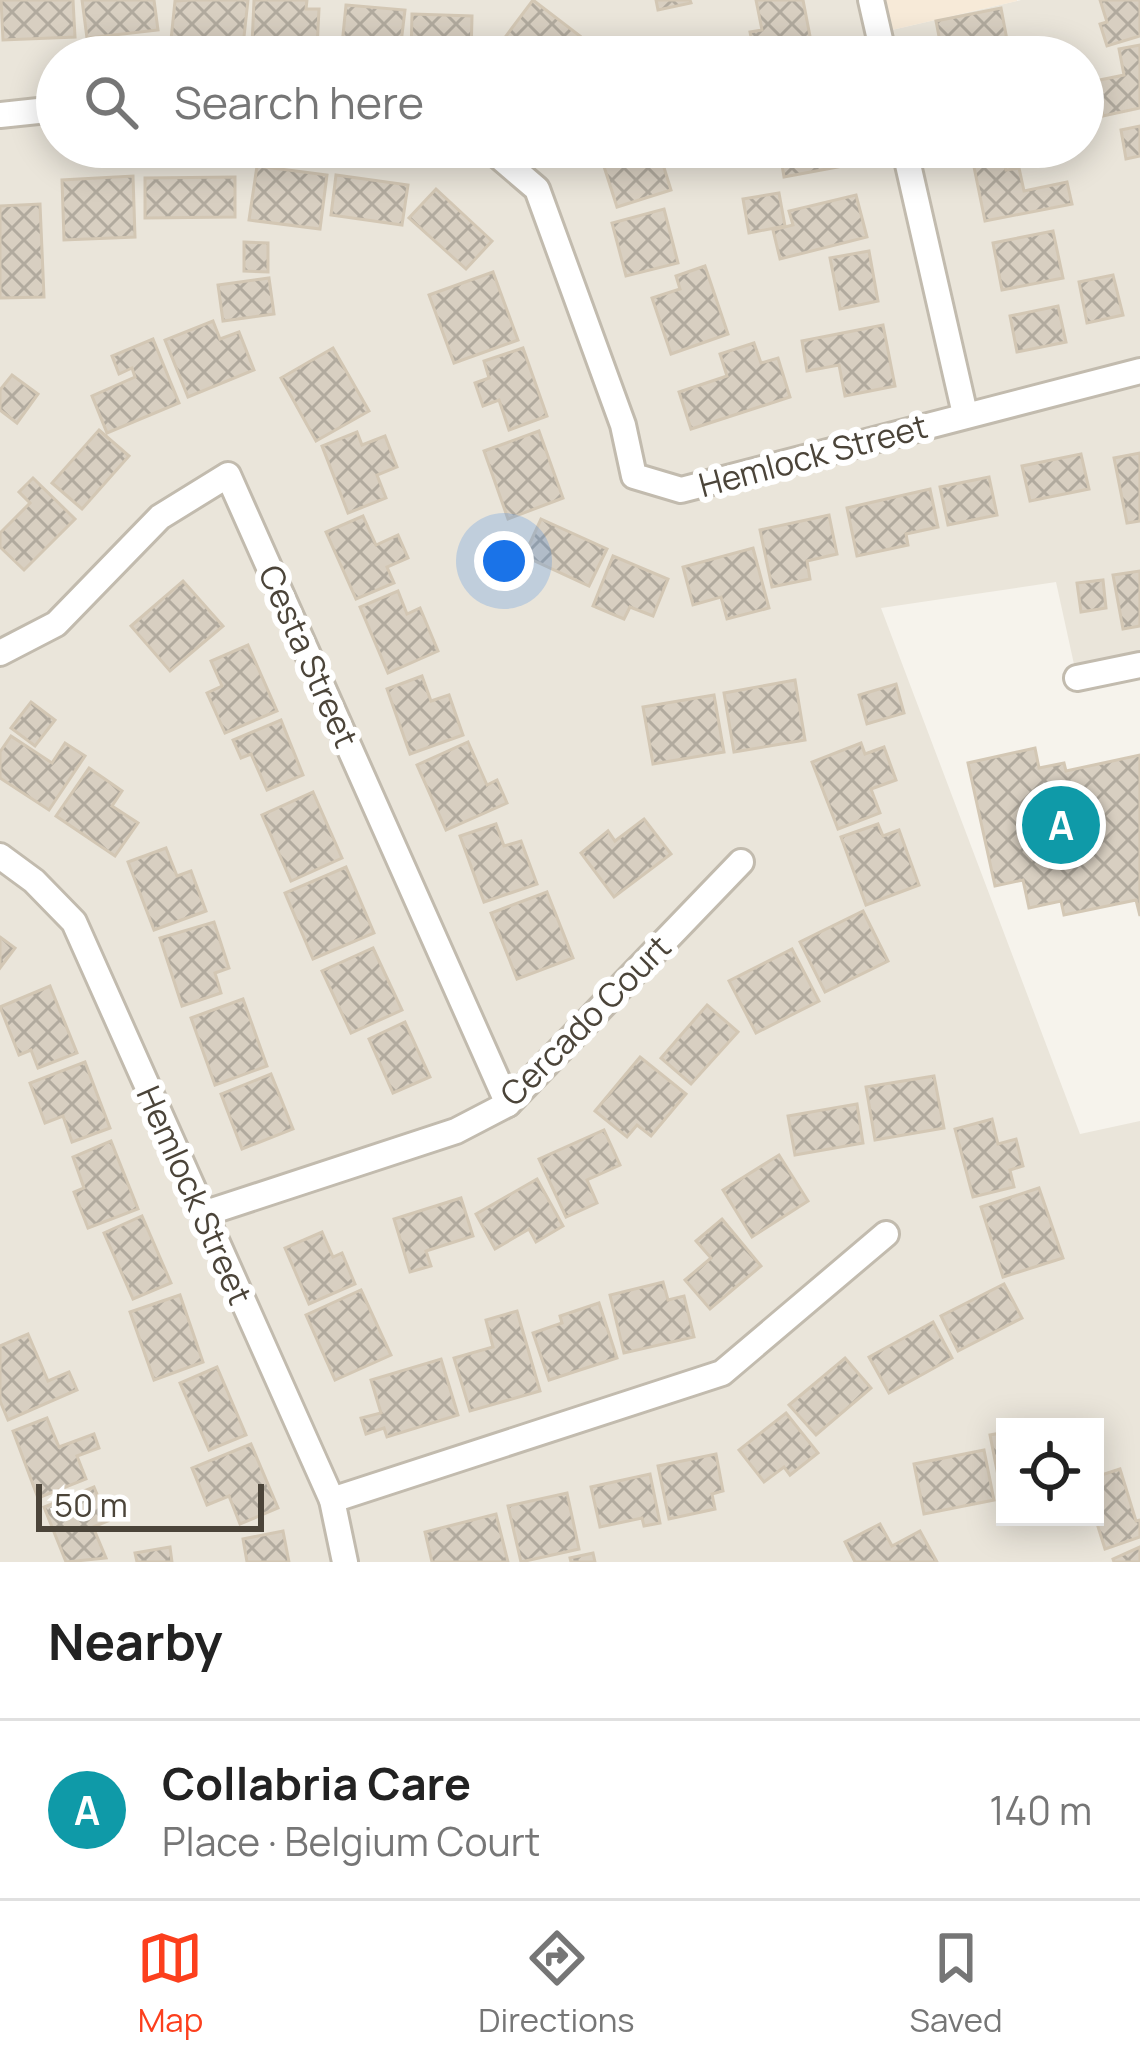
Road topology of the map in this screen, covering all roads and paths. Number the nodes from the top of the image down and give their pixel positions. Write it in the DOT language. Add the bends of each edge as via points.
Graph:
graph roads {
  1 [pos="871,0"];
  2 [pos="879,36"];
  3 [pos="36,111"];
  4 [pos="0,115"];
  5 [pos="512,168"];
  6 [pos="909,168"];
  7 [pos="1140,371"];
  8 [pos="965,414"];
  9 [pos="0,653"];
  10 [pos="1140,665"];
  11 [pos="1077,678"];
  12 [pos="0,856"];
  13 [pos="741,862"];
  14 [pos="508,1104"];
  15 [pos="202,1214"];
  16 [pos="886,1234"];
  17 [pos="332,1501"];
  18 [pos="345,1562"];
  1 -- 2 [label="street"];
  3 -- 4 [label="street"];
  5 -- 8 [label="street, Hemlock Street" via="537,189 634,476 681,490"];
  6 -- 8 [label="street"];
  7 -- 8 [label="street, Hemlock Street"];
  9 -- 14 [label="street, Cesta Street" via="56,624 160,517 228,475"];
  10 -- 11 [label="street"];
  12 -- 15 [label="street, Hemlock Street" via="74,922"];
  13 -- 14 [label="street, Cercado Court"];
  14 -- 15 [label="street, Cercado Court" via="456,1131"];
  15 -- 17 [label="street, Hemlock Street"];
  16 -- 17 [label="street" via="722,1373"];
  17 -- 18 [label="street, Hemlock Street"];
}
